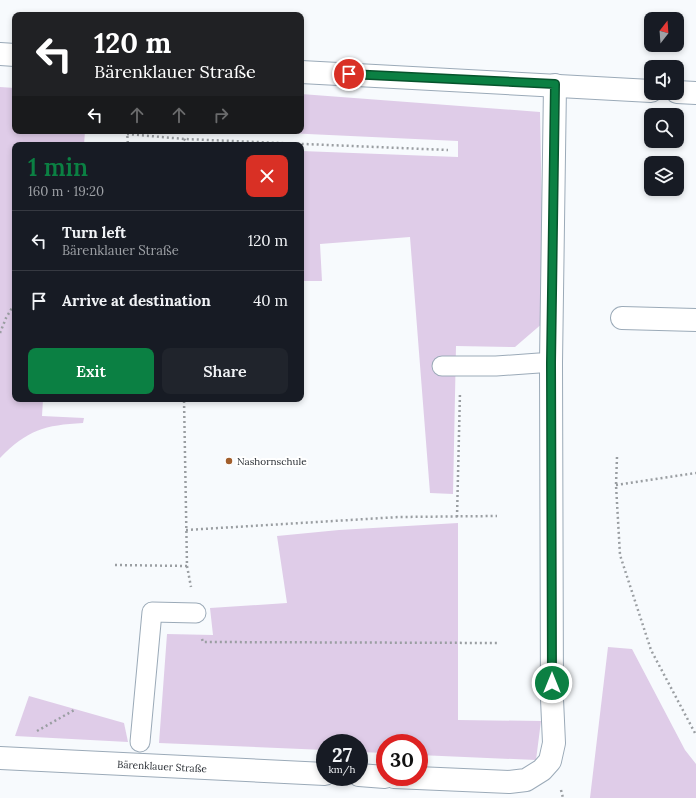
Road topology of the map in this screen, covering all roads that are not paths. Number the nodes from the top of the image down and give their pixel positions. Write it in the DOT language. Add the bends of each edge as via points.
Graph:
graph roads {
  1 [pos="0,54"];
  2 [pos="12,55"];
  3 [pos="304,72"];
  4 [pos="555,84"];
  5 [pos="644,90"];
  6 [pos="684,92"];
  7 [pos="696,93"];
  8 [pos="622,318"];
  9 [pos="696,320"];
  10 [pos="551,363"];
  11 [pos="451,366"];
  12 [pos="196,613"];
  13 [pos="140,742"];
  14 [pos="0,758"];
  15 [pos="316,774"];
  16 [pos="428,778"];
  1 -- 2 [label="street"];
  3 -- 4 [label="street"];
  4 -- 5 [label="street"];
  4 -- 10 [label="street"];
  6 -- 7 [label="street"];
  8 -- 9 [label="street"];
  10 -- 11 [label="lane"];
  10 -- 16 [label="street" via="554,743 550,761 542,770 526,780 509,782"];
  12 -- 13 [label="lane" via="152,612"];
  14 -- 15 [label="street, Bärenklauer Straße"];
}
